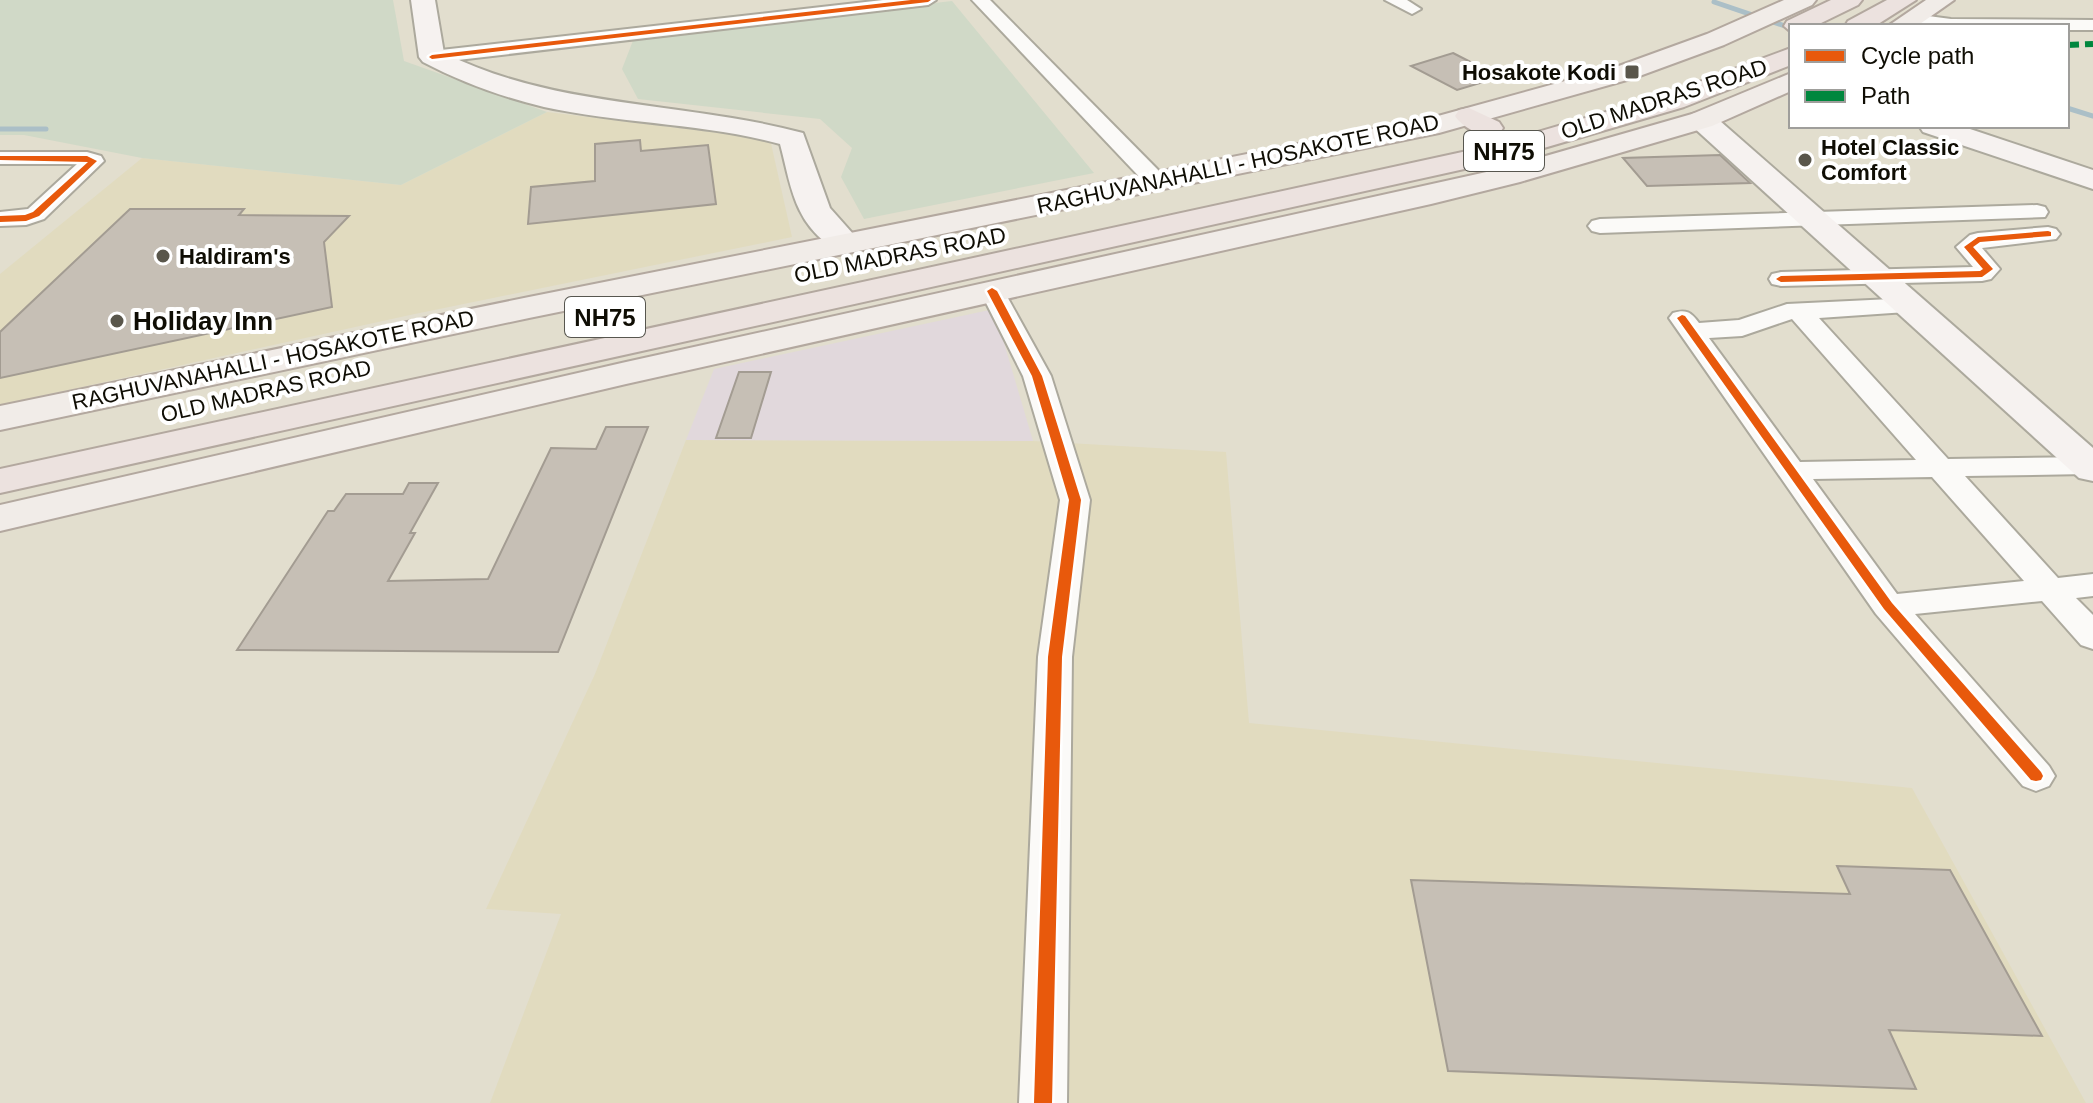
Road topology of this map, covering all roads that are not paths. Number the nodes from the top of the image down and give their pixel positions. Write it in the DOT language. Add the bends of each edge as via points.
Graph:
graph roads {
  1 [pos="423,0"];
  2 [pos="768,0"];
  3 [pos="928,0"];
  4 [pos="965,0"];
  5 [pos="980,0"];
  6 [pos="1393,0"];
  7 [pos="1850,0"];
  8 [pos="1942,0"];
  9 [pos="858,4"];
  10 [pos="1412,9"];
  11 [pos="1797,12"];
  12 [pos="1905,15"];
  13 [pos="777,17"];
  14 [pos="1866,24"];
  15 [pos="1951,24"];
  16 [pos="2069,25"];
  17 [pos="2093,25"];
  18 [pos="432,57"];
  19 [pos="1789,57"];
  20 [pos="1789,82"];
  21 [pos="1645,109"];
  22 [pos="1479,122"];
  23 [pos="1690,123"];
  24 [pos="1939,128"];
  25 [pos="0,158"];
  26 [pos="2093,180"];
  27 [pos="1145,184"];
  28 [pos="0,219"];
  29 [pos="1816,220"];
  30 [pos="1600,226"];
  31 [pos="846,244"];
  32 [pos="1781,279"];
  33 [pos="1881,279"];
  34 [pos="992,291"];
  35 [pos="1912,306"];
  36 [pos="1798,311"];
  37 [pos="0,418"];
  38 [pos="0,450"];
  39 [pos="2091,467"];
  40 [pos="1940,468"];
  41 [pos="1790,471"];
  42 [pos="0,481"];
  43 [pos="0,518"];
  44 [pos="2093,585"];
  45 [pos="2048,590"];
  46 [pos="1888,606"];
  47 [pos="2093,637"];
  48 [pos="2036,776"];
  49 [pos="1043,1103"];
  1 -- 18 [label="main road"];
  2 -- 13 [label="street"];
  3 -- 9 [label="street"];
  4 -- 27 [label="street"];
  5 -- 27 [label="street"];
  6 -- 10 [label="street"];
  7 -- 11 [label="highway, OLD MADRAS ROAD / NH75"];
  8 -- 12 [label="main road"];
  9 -- 13 [label="street"];
  11 -- 22 [label="main road, RAGHUVANAHALLI - HOSAKOTE ROAD"];
  11 -- 22 [label="highway, OLD MADRAS ROAD / NH75" via="1763,39 1646,81"];
  12 -- 14 [label="highway"];
  12 -- 15 [label="street"];
  13 -- 18 [label="street" via="686,21"];
  16 -- 17 [label="street"];
  18 -- 31 [label="main road" via="458,71 545,99 755,127 793,139 815,211"];
  19 -- 21 [label="highway, OLD MADRAS ROAD / NH75"];
  20 -- 23 [label="main road"];
  21 -- 23 [label="highway"];
  21 -- 42 [label="highway, OLD MADRAS ROAD / NH75" via="1496,153 1210,218"];
  22 -- 27 [label="main road, RAGHUVANAHALLI - HOSAKOTE ROAD"];
  22 -- 38 [label="highway, OLD MADRAS ROAD / NH75" via="1197,194 843,265"];
  23 -- 29 [label="main road"];
  23 -- 34 [label="main road" via="1444,192"];
  24 -- 26 [label="main road"];
  25 -- 28 [label="street" via="93,161 36,214"];
  27 -- 31 [label="main road, RAGHUVANAHALLI - HOSAKOTE ROAD"];
  29 -- 30 [label="street"];
  29 -- 33 [label="main road"];
  29 -- 33 [label="street" via="2042,223 1968,247 1988,269 1982,274"];
  31 -- 37 [label="main road, RAGHUVANAHALLI - HOSAKOTE ROAD"];
  32 -- 33 [label="street"];
  33 -- 35 [label="main road"];
  34 -- 43 [label="main road"];
  34 -- 49 [label="street" via="1037,376 1075,500 1055,657"];
  35 -- 36 [label="street"];
  35 -- 39 [label="main road"];
  36 -- 40 [label="street"];
  36 -- 41 [label="street" via="1742,328 1686,325"];
  39 -- 40 [label="street"];
  40 -- 41 [label="street"];
  40 -- 45 [label="street"];
  41 -- 46 [label="street"];
  44 -- 45 [label="street"];
  45 -- 46 [label="street"];
  45 -- 47 [label="street"];
  46 -- 48 [label="street"];
}
